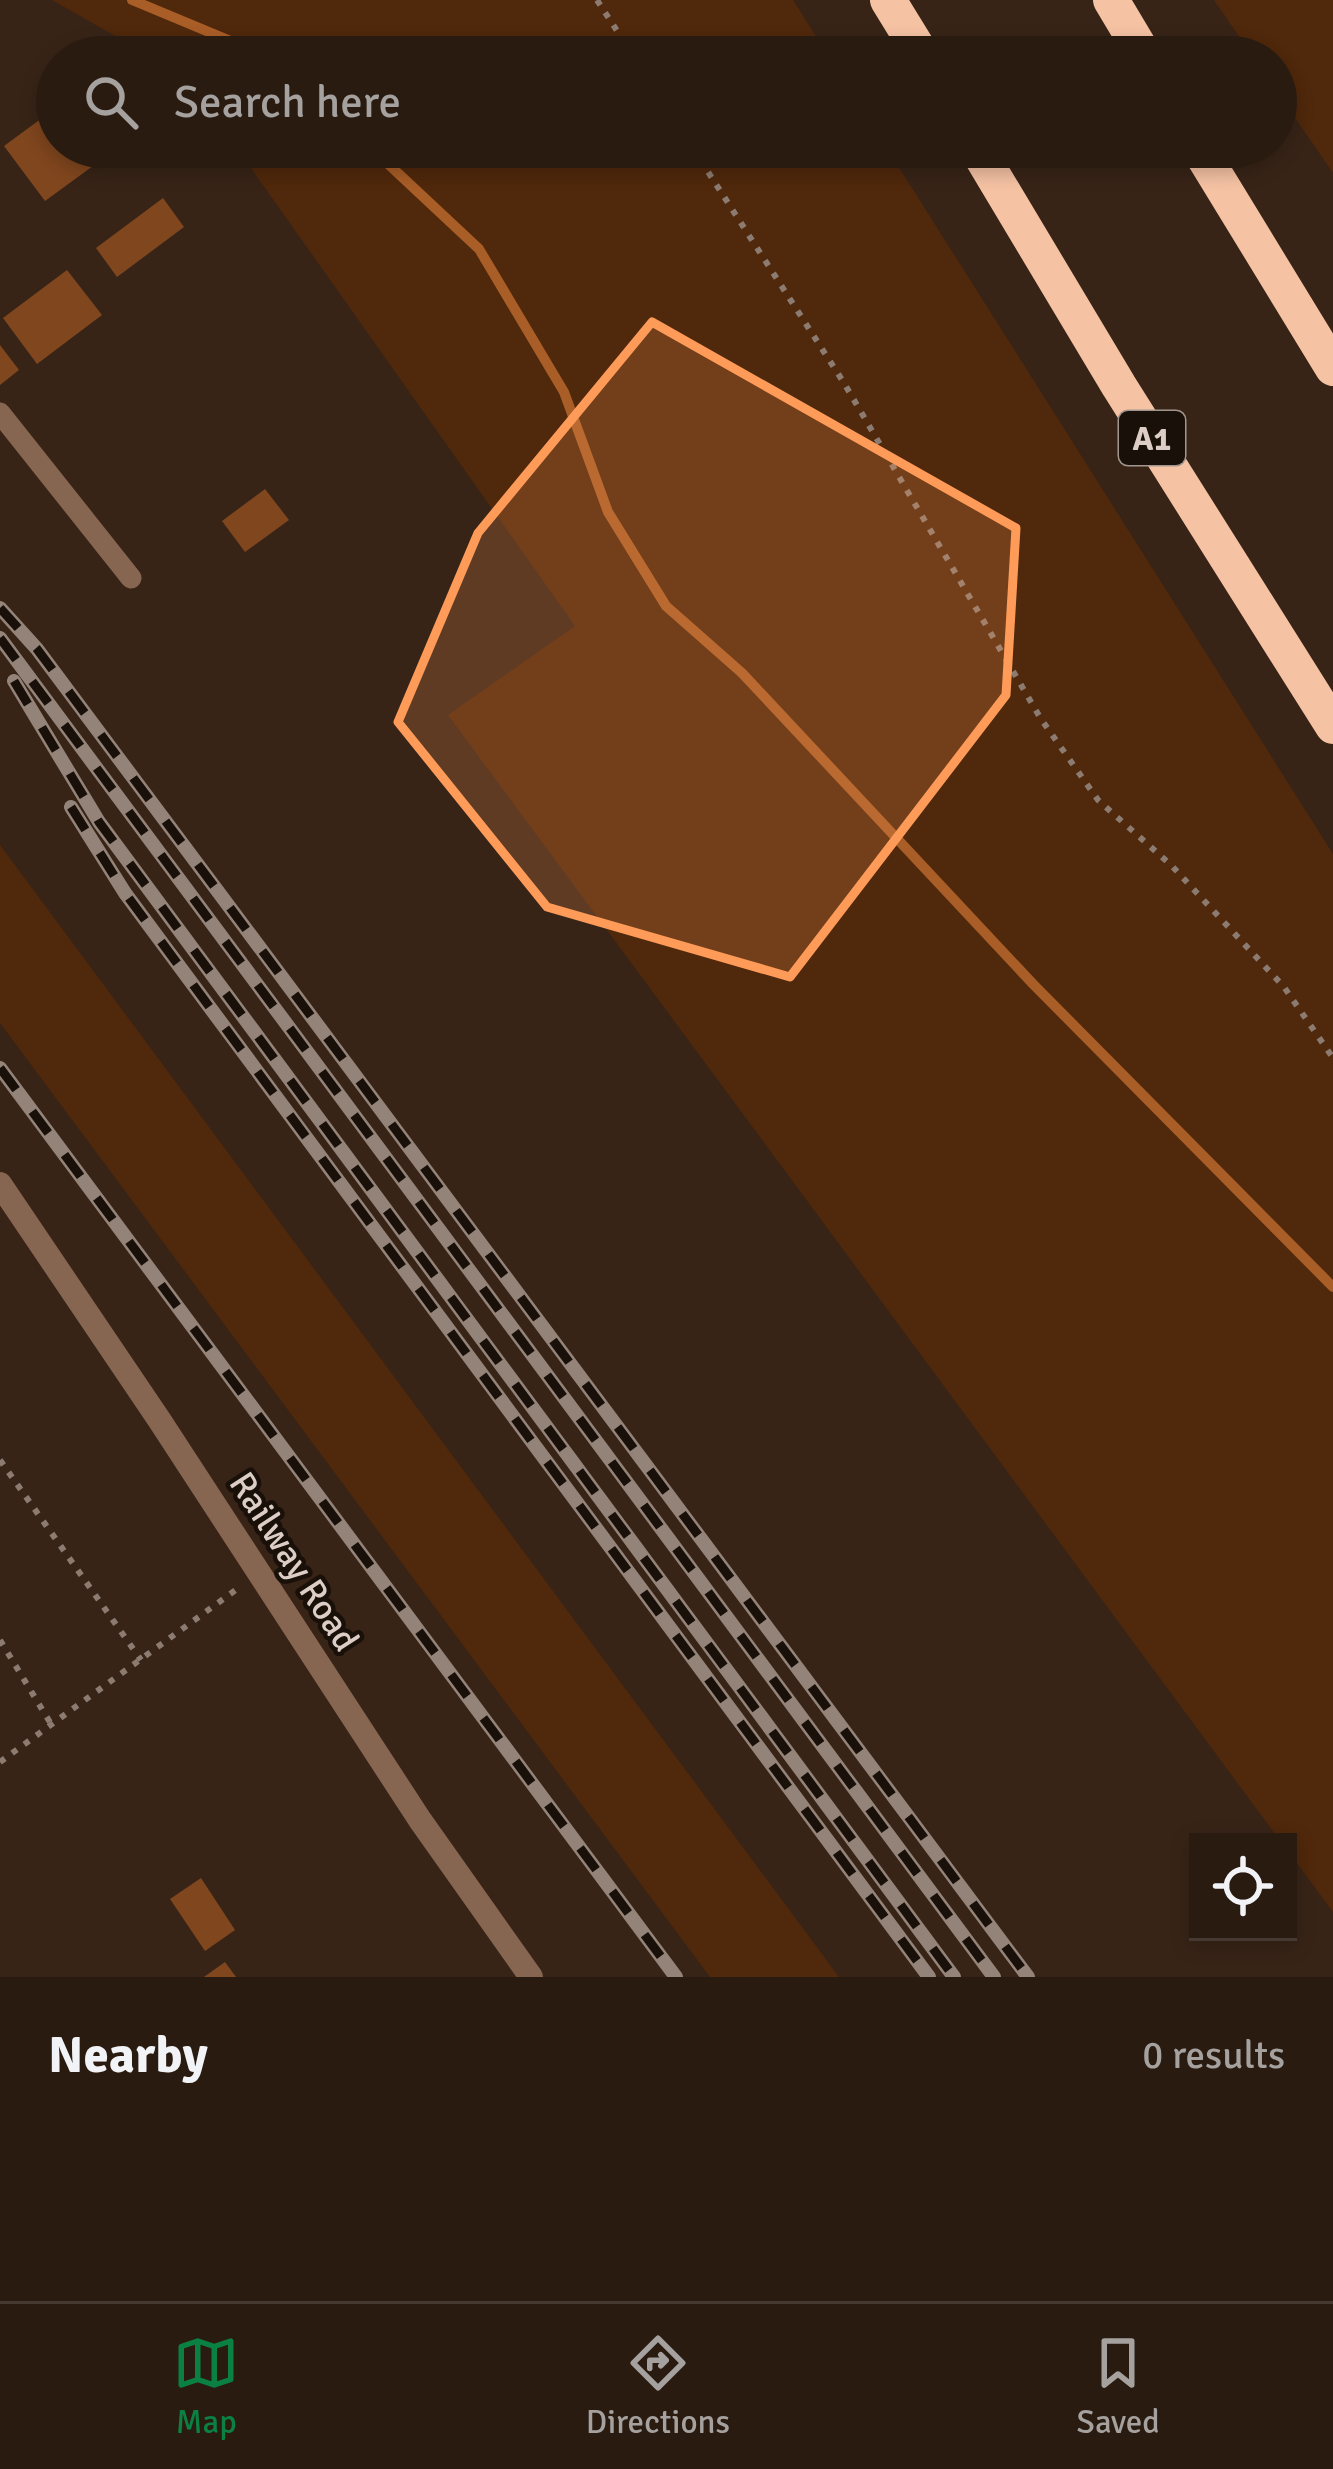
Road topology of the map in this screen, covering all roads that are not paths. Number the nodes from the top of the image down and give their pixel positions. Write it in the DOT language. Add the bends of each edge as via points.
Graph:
graph roads {
  1 [pos="889,0"];
  2 [pos="1111,0"];
  3 [pos="910,36"];
  4 [pos="1132,36"];
  5 [pos="989,168"];
  6 [pos="1211,168"];
  7 [pos="1333,368"];
  8 [pos="0,413"];
  9 [pos="131,578"];
  10 [pos="1333,726"];
  11 [pos="0,1184"];
  12 [pos="531,1977"];
  1 -- 3 [label="highway"];
  2 -- 4 [label="highway"];
  5 -- 10 [label="highway, A1"];
  6 -- 7 [label="highway"];
  8 -- 9 [label="lane"];
  11 -- 12 [label="street, Railway Road"];
}
